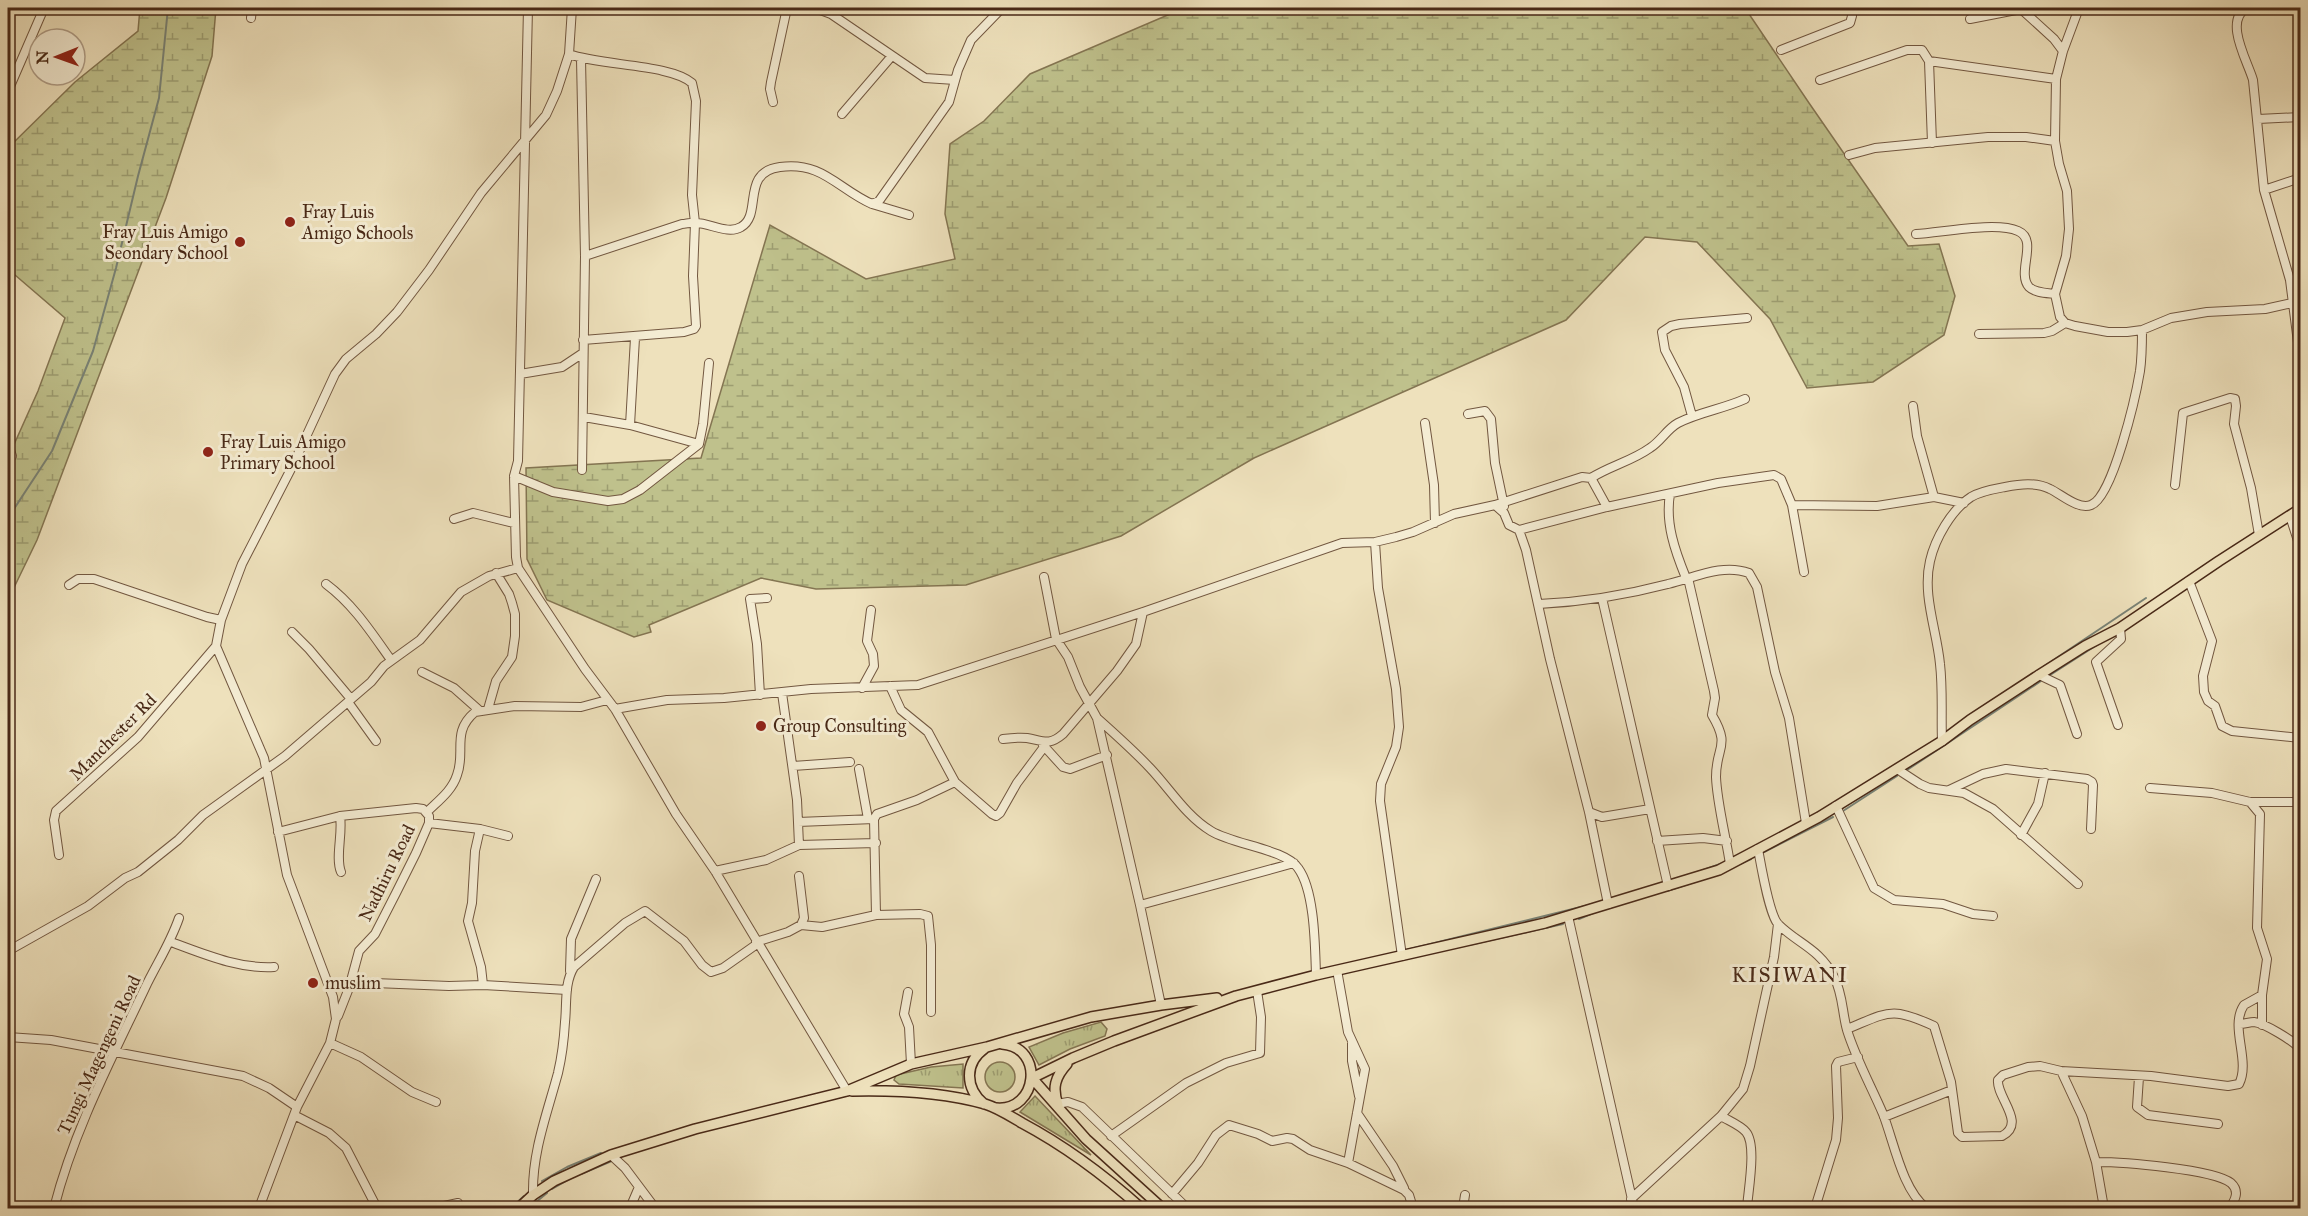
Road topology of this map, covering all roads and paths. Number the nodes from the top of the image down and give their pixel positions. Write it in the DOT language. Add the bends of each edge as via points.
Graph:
graph roads {
  1 [pos="44,8"];
  2 [pos="252,8"];
  3 [pos="528,8"];
  4 [pos="572,8"];
  5 [pos="787,8"];
  6 [pos="815,8"];
  7 [pos="1002,8"];
  8 [pos="1851,8"];
  9 [pos="2020,8"];
  10 [pos="2079,8"];
  11 [pos="2247,8"];
  12 [pos="833,11"];
  13 [pos="250,18"];
  14 [pos="1970,20"];
  15 [pos="1781,50"];
  16 [pos="2063,51"];
  17 [pos="569,54"];
  18 [pos="891,57"];
  19 [pos="581,59"];
  20 [pos="1929,61"];
  21 [pos="2056,79"];
  22 [pos="955,80"];
  23 [pos="1820,80"];
  24 [pos="8,91"];
  25 [pos="773,102"];
  26 [pos="842,114"];
  27 [pos="2301,117"];
  28 [pos="2258,119"];
  29 [pos="2055,141"];
  30 [pos="524,143"];
  31 [pos="1932,143"];
  32 [pos="1849,155"];
  33 [pos="2301,178"];
  34 [pos="2264,190"];
  35 [pos="872,204"];
  36 [pos="909,215"];
  37 [pos="695,223"];
  38 [pos="1916,234"];
  39 [pos="585,256"];
  40 [pos="2297,292"];
  41 [pos="2055,294"];
  42 [pos="2292,303"];
  43 [pos="1747,318"];
  44 [pos="521,320"];
  45 [pos="2065,323"];
  46 [pos="2142,330"];
  47 [pos="1979,334"];
  48 [pos="635,338"];
  49 [pos="583,340"];
  50 [pos="2299,346"];
  51 [pos="584,354"];
  52 [pos="2301,357"];
  53 [pos="709,363"];
  54 [pos="520,374"];
  55 [pos="1745,399"];
  56 [pos="1913,406"];
  57 [pos="1468,414"];
  58 [pos="1692,416"];
  59 [pos="584,417"];
  60 [pos="1425,423"];
  61 [pos="630,425"];
  62 [pos="8,444"];
  63 [pos="699,444"];
  64 [pos="12,456"];
  65 [pos="518,462"];
  66 [pos="582,470"];
  67 [pos="514,476"];
  68 [pos="1591,478"];
  69 [pos="2175,485"];
  70 [pos="1670,494"];
  71 [pos="1934,496"];
  72 [pos="1504,502"];
  73 [pos="1964,503"];
  74 [pos="1495,505"];
  75 [pos="1792,505"];
  76 [pos="1607,507"];
  77 [pos="2301,509"];
  78 [pos="1504,513"];
  79 [pos="2290,516"];
  80 [pos="454,519"];
  81 [pos="514,523"];
  82 [pos="1435,523"];
  83 [pos="1519,530"];
  84 [pos="2259,535"];
  85 [pos="1375,542"];
  86 [pos="2301,547"];
  87 [pos="518,568"];
  88 [pos="1804,572"];
  89 [pos="496,573"];
  90 [pos="1044,577"];
  91 [pos="1687,578"];
  92 [pos="2189,581"];
  93 [pos="69,585"];
  94 [pos="326,585"];
  95 [pos="767,598"];
  96 [pos="1602,598"];
  97 [pos="1539,604"];
  98 [pos="871,610"];
  99 [pos="1143,612"];
  100 [pos="221,620"];
  101 [pos="2120,628"];
  102 [pos="292,632"];
  103 [pos="1056,639"];
  104 [pos="216,646"];
  105 [pos="391,660"];
  106 [pos="422,672"];
  107 [pos="2039,675"];
  108 [pos="890,686"];
  109 [pos="862,688"];
  110 [pos="782,693"];
  111 [pos="760,695"];
  112 [pos="607,700"];
  113 [pos="349,701"];
  114 [pos="1088,704"];
  115 [pos="484,710"];
  116 [pos="615,710"];
  117 [pos="1097,718"];
  118 [pos="2118,725"];
  119 [pos="2077,734"];
  120 [pos="2301,738"];
  121 [pos="1003,739"];
  122 [pos="376,741"];
  123 [pos="1942,741"];
  124 [pos="1042,745"];
  125 [pos="1107,755"];
  126 [pos="850,762"];
  127 [pos="793,766"];
  128 [pos="859,769"];
  129 [pos="1897,769"];
  130 [pos="267,770"];
  131 [pos="2045,773"];
  132 [pos="955,782"];
  133 [pos="2150,788"];
  134 [pos="1948,790"];
  135 [pos="2250,802"];
  136 [pos="2301,802"];
  137 [pos="1836,806"];
  138 [pos="1650,809"];
  139 [pos="427,812"];
  140 [pos="1589,812"];
  141 [pos="340,816"];
  142 [pos="871,819"];
  143 [pos="798,822"];
  144 [pos="429,823"];
  145 [pos="1806,823"];
  146 [pos="480,829"];
  147 [pos="2091,829"];
  148 [pos="278,832"];
  149 [pos="2021,835"];
  150 [pos="508,836"];
  151 [pos="1657,841"];
  152 [pos="1727,842"];
  153 [pos="876,843"];
  154 [pos="799,845"];
  155 [pos="1758,849"];
  156 [pos="59,855"];
  157 [pos="1294,863"];
  158 [pos="1730,864"];
  159 [pos="715,871"];
  160 [pos="341,872"];
  161 [pos="799,876"];
  162 [pos="596,879"];
  163 [pos="2078,884"];
  164 [pos="1668,885"];
  165 [pos="1608,903"];
  166 [pos="1140,905"];
  167 [pos="876,915"];
  168 [pos="1568,916"];
  169 [pos="1993,916"];
  170 [pos="179,918"];
  171 [pos="1778,924"];
  172 [pos="801,925"];
  173 [pos="171,942"];
  174 [pos="757,943"];
  175 [pos="8,951"];
  176 [pos="1402,956"];
  177 [pos="274,967"];
  178 [pos="1337,970"];
  179 [pos="570,973"];
  180 [pos="1316,975"];
  181 [pos="350,981"];
  182 [pos="483,985"];
  183 [pos="567,990"];
  184 [pos="1257,991"];
  185 [pos="908,992"];
  186 [pos="2262,995"];
  187 [pos="1236,996"];
  188 [pos="1161,1005"];
  189 [pos="931,1012"];
  190 [pos="336,1019"];
  191 [pos="2240,1024"];
  192 [pos="2262,1025"];
  193 [pos="1847,1029"];
  194 [pos="8,1037"];
  195 [pos="330,1043"];
  196 [pos="992,1046"];
  197 [pos="2301,1049"];
  198 [pos="115,1053"];
  199 [pos="1858,1057"];
  200 [pos="1073,1058"];
  201 [pos="911,1064"];
  202 [pos="2063,1076"];
  203 [pos="2139,1077"];
  204 [pos="1032,1078"];
  205 [pos="1952,1090"];
  206 [pos="847,1091"];
  207 [pos="436,1102"];
  208 [pos="1058,1104"];
  209 [pos="990,1106"];
  210 [pos="297,1107"];
  211 [pos="1358,1113"];
  212 [pos="294,1115"];
  213 [pos="1721,1116"];
  214 [pos="1884,1117"];
  215 [pos="1068,1121"];
  216 [pos="2218,1124"];
  217 [pos="1111,1136"];
  218 [pos="610,1155"];
  219 [pos="2096,1162"];
  220 [pos="1348,1163"];
  221 [pos="639,1187"];
  222 [pos="1404,1190"];
  223 [pos="1172,1194"];
  224 [pos="1465,1194"];
  225 [pos="532,1196"];
  226 [pos="1630,1199"];
  227 [pos="458,1203"];
  228 [pos="1923,1208"];
  229 [pos="54,1209"];
  230 [pos="259,1209"];
  231 [pos="376,1209"];
  232 [pos="435,1209"];
  233 [pos="519,1209"];
  234 [pos="630,1209"];
  235 [pos="655,1209"];
  236 [pos="1141,1209"];
  237 [pos="1162,1209"];
  238 [pos="1187,1209"];
  239 [pos="1413,1209"];
  240 [pos="1463,1209"];
  241 [pos="1634,1209"];
  242 [pos="1747,1209"];
  243 [pos="1815,1209"];
  244 [pos="2104,1209"];
  245 [pos="2230,1209"];
  1 -- 24 [label="street"];
  2 -- 13 [label="street"];
  3 -- 30 [label="street"];
  4 -- 17 [label="street"];
  5 -- 25 [label="street" via="771,82"];
  6 -- 12 [label="street"];
  7 -- 22 [label="street" via="971,40"];
  8 -- 15 [label="street" via="1850,23"];
  9 -- 14 [label="street"];
  9 -- 16 [label="street"];
  10 -- 16 [label="street"];
  11 -- 28 [label="street" via="2241,11 2237,31 2251,73"];
  12 -- 18 [label="street"];
  16 -- 21 [label="street"];
  17 -- 19 [label="street"];
  17 -- 30 [label="street" via="546,115"];
  18 -- 22 [label="street" via="925,78"];
  18 -- 26 [label="street"];
  19 -- 37 [label="street" via="662,71 692,82 696,101"];
  19 -- 39 [label="street"];
  20 -- 21 [label="street"];
  20 -- 23 [label="street" via="1923,50 1907,50"];
  20 -- 31 [label="street"];
  21 -- 29 [label="street"];
  22 -- 35 [label="street" via="949,102 884,196"];
  27 -- 28 [label="street"];
  28 -- 34 [label="street"];
  29 -- 31 [label="street" via="2008,137"];
  29 -- 41 [label="street" via="2067,191 2069,229"];
  30 -- 44 [label="street"];
  30 -- 100 [label="street" via="481,193 397,312 335,374 242,564"];
  31 -- 32 [label="street" via="1875,148"];
  33 -- 34 [label="street"];
  34 -- 40 [label="street"];
  35 -- 36 [label="street"];
  35 -- 37 [label="street" via="814,169 789,165 761,174 744,226 731,230"];
  37 -- 39 [label="street" via="670,227"];
  37 -- 48 [label="street" via="696,326 684,332"];
  38 -- 41 [label="street" via="1981,229 2019,231 2027,244 2028,286"];
  39 -- 49 [label="street"];
  40 -- 42 [label="street"];
  41 -- 45 [label="street"];
  42 -- 46 [label="street" via="2171,318"];
  42 -- 50 [label="street"];
  43 -- 58 [label="street" via="1680,324 1662,332 1665,350 1684,387"];
  44 -- 54 [label="street"];
  44 -- 65 [label="street" via="517,326"];
  45 -- 46 [label="street" via="2108,332"];
  45 -- 47 [label="street" via="2052,332"];
  46 -- 73 [label="street" via="2140,371 2122,448 2106,489 2095,503 2086,506 2032,484 1988,490"];
  48 -- 49 [label="street"];
  48 -- 61 [label="street"];
  49 -- 51 [label="street"];
  50 -- 52 [label="street"];
  51 -- 54 [label="street" via="562,367"];
  51 -- 59 [label="street"];
  53 -- 63 [label="street"];
  54 -- 65 [label="street"];
  55 -- 58 [label="street"];
  56 -- 71 [label="street"];
  57 -- 72 [label="street" via="1485,411 1491,419"];
  58 -- 68 [label="street" via="1675,424 1637,457"];
  59 -- 61 [label="street"];
  59 -- 66 [label="street"];
  60 -- 82 [label="street"];
  61 -- 63 [label="street"];
  62 -- 64 [label="street"];
  63 -- 67 [label="street" via="623,499 608,501 553,492"];
  65 -- 67 [label="street"];
  67 -- 81 [label="street"];
  68 -- 72 [label="street" via="1582,477"];
  68 -- 76 [label="street"];
  69 -- 84 [label="street" via="2183,413 2235,399 2234,424 2250,481"];
  70 -- 75 [label="street" via="1774,476 1781,479"];
  70 -- 76 [label="street"];
  70 -- 91 [label="street" via="1669,523"];
  71 -- 73 [label="street"];
  71 -- 75 [label="street" via="1877,506"];
  72 -- 74 [label="street"];
  72 -- 78 [label="street"];
  73 -- 123 [label="street" via="1934,546 1928,578 1940,662"];
  74 -- 78 [label="street"];
  74 -- 82 [label="street"];
  75 -- 88 [label="street"];
  76 -- 83 [label="street"];
  77 -- 79 [label="main road"];
  78 -- 83 [label="street" via="1509,525"];
  79 -- 84 [label="main road"];
  79 -- 86 [label="street"];
  80 -- 81 [label="street" via="473,513"];
  81 -- 87 [label="street"];
  82 -- 85 [label="street"];
  83 -- 97 [label="street"];
  84 -- 92 [label="main road"];
  85 -- 99 [label="street" via="1342,543"];
  85 -- 176 [label="street" via="1379,598 1399,710 1399,734 1380,801"];
  87 -- 89 [label="street"];
  87 -- 112 [label="street"];
  89 -- 105 [label="street" via="461,592 420,640"];
  89 -- 115 [label="street" via="512,603 514,644 512,657"];
  90 -- 103 [label="street"];
  91 -- 96 [label="street"];
  91 -- 145 [label="street" via="1732,569 1749,573 1753,578 1774,672 1789,718"];
  91 -- 152 [label="street" via="1714,691 1712,715 1722,738 1716,777"];
  92 -- 101 [label="main road"];
  92 -- 120 [label="street" via="2212,641 2203,676 2204,692 2215,706 2222,726 2232,731"];
  93 -- 100 [label="street" via="78,579 94,579"];
  94 -- 105 [label="street" via="366,622"];
  95 -- 111 [label="street" via="750,599"];
  96 -- 97 [label="street"];
  96 -- 138 [label="street"];
  97 -- 140 [label="street"];
  98 -- 109 [label="street" via="867,641 874,666"];
  99 -- 103 [label="street"];
  99 -- 114 [label="street" via="1136,644"];
  100 -- 104 [label="street"];
  101 -- 107 [label="main road"];
  101 -- 118 [label="street" via="2121,639 2096,662"];
  102 -- 113 [label="street"];
  103 -- 108 [label="street" via="933,681"];
  103 -- 114 [label="street"];
  104 -- 130 [label="street"];
  104 -- 156 [label="street, Manchester Rd" via="138,737 56,811"];
  105 -- 113 [label="street"];
  106 -- 115 [label="street" via="454,688"];
  107 -- 119 [label="street" via="2060,685"];
  107 -- 123 [label="main road"];
  108 -- 109 [label="street"];
  108 -- 132 [label="street" via="901,710 928,732"];
  109 -- 110 [label="street"];
  110 -- 111 [label="street"];
  110 -- 127 [label="street"];
  111 -- 116 [label="street" via="667,700"];
  112 -- 115 [label="street" via="566,708 515,706"];
  112 -- 116 [label="street"];
  113 -- 122 [label="street"];
  113 -- 130 [label="street"];
  114 -- 117 [label="street"];
  114 -- 124 [label="street" via="1056,741"];
  115 -- 139 [label="street" via="469,717 462,727 457,777"];
  116 -- 159 [label="street" via="676,814"];
  117 -- 125 [label="street"];
  117 -- 157 [label="street" via="1209,830 1231,841 1287,857"];
  121 -- 124 [label="street" via="1020,738"];
  123 -- 129 [label="main road"];
  124 -- 125 [label="street" via="1063,767 1070,769"];
  124 -- 132 [label="street" via="996,816"];
  125 -- 166 [label="street"];
  126 -- 127 [label="street"];
  127 -- 143 [label="street"];
  128 -- 142 [label="street"];
  129 -- 134 [label="street" via="1929,788"];
  129 -- 137 [label="main road"];
  130 -- 148 [label="street"];
  130 -- 175 [label="street" via="204,815 138,872 88,906"];
  131 -- 134 [label="street" via="1996,770"];
  131 -- 147 [label="street" via="2092,782"];
  131 -- 149 [label="street" via="2038,804"];
  132 -- 142 [label="street"];
  133 -- 135 [label="street" via="2212,792"];
  134 -- 149 [label="street" via="1964,793 1993,809"];
  135 -- 136 [label="street"];
  135 -- 186 [label="street" via="2260,818 2257,928 2267,959"];
  137 -- 145 [label="main road"];
  137 -- 169 [label="street" via="1874,888 1883,895 1908,903 1943,904"];
  138 -- 140 [label="street" via="1602,817"];
  138 -- 151 [label="street"];
  139 -- 141 [label="street, Nadhiru Road" via="416,808"];
  139 -- 144 [label="street, Nadhiru Road"];
  140 -- 165 [label="street"];
  141 -- 148 [label="street, Nadhiru Road"];
  141 -- 160 [label="street"];
  142 -- 143 [label="street"];
  142 -- 153 [label="street"];
  143 -- 154 [label="street"];
  144 -- 146 [label="street"];
  144 -- 181 [label="street, Nadhiru Road" via="375,934 359,951"];
  145 -- 155 [label="main road"];
  146 -- 150 [label="street"];
  146 -- 182 [label="street" via="468,921"];
  148 -- 190 [label="street" via="287,875 333,997"];
  149 -- 163 [label="street"];
  151 -- 152 [label="street" via="1703,838"];
  151 -- 164 [label="street"];
  152 -- 158 [label="street"];
  153 -- 154 [label="street"];
  153 -- 167 [label="street"];
  154 -- 159 [label="street" via="766,860"];
  155 -- 158 [label="main road"];
  155 -- 171 [label="street"];
  157 -- 166 [label="street"];
  157 -- 180 [label="street" via="1309,899"];
  158 -- 164 [label="main road"];
  159 -- 174 [label="street"];
  161 -- 172 [label="street" via="804,918"];
  162 -- 179 [label="street" via="571,939"];
  164 -- 165 [label="main road"];
  165 -- 168 [label="main road"];
  166 -- 188 [label="street"];
  167 -- 172 [label="street" via="822,927"];
  167 -- 189 [label="street" via="928,916"];
  168 -- 176 [label="main road"];
  168 -- 226 [label="street"];
  170 -- 173 [label="street, Tungi Magengeni Road"];
  171 -- 193 [label="street" via="1810,946 1833,976 1840,990"];
  171 -- 213 [label="street" via="1747,1081"];
  172 -- 174 [label="street"];
  173 -- 177 [label="street" via="246,966"];
  173 -- 198 [label="street, Tungi Magengeni Road"];
  174 -- 179 [label="street" via="723,968 708,971 684,941 645,912 625,923"];
  174 -- 206 [label="street"];
  176 -- 178 [label="main road"];
  178 -- 180 [label="main road"];
  178 -- 211 [label="street" via="1346,1021 1365,1069"];
  179 -- 183 [label="street"];
  180 -- 184 [label="main road"];
  181 -- 182 [label="street"];
  181 -- 190 [label="street, Nadhiru Road"];
  182 -- 183 [label="street"];
  183 -- 225 [label="street" via="562,1050 540,1130"];
  184 -- 187 [label="main road"];
  184 -- 217 [label="street" via="1260,1053 1226,1063 1186,1083"];
  185 -- 201 [label="street" via="904,1014"];
  186 -- 191 [label="street" via="2241,1007"];
  186 -- 192 [label="street"];
  187 -- 188 [label="main road"];
  187 -- 200 [label="main road"];
  188 -- 196 [label="main road" via="1090,1017"];
  190 -- 195 [label="street, Nadhiru Road"];
  191 -- 192 [label="street"];
  191 -- 203 [label="street" via="2239,1084"];
  192 -- 197 [label="street"];
  193 -- 199 [label="street"];
  193 -- 205 [label="street" via="1891,1012 1934,1026"];
  194 -- 198 [label="street" via="51,1040"];
  195 -- 207 [label="street"];
  195 -- 210 [label="street, Nadhiru Road"];
  196 -- 201 [label="main road"];
  196 -- 204 [label="main road" via="1017,1048 1030,1063"];
  196 -- 209 [label="main road" via="979,1053 969,1072 973,1093"];
  198 -- 210 [label="street" via="243,1076"];
  198 -- 229 [label="street, Tungi Magengeni Road" via="79,1129"];
  199 -- 214 [label="street"];
  199 -- 243 [label="street" via="1836,1066 1836,1140"];
  200 -- 204 [label="main road"];
  200 -- 208 [label="main road" via="1056,1078"];
  201 -- 206 [label="main road"];
  202 -- 219 [label="street" via="2082,1116"];
  203 -- 205 [label="street" via="2040,1066 2003,1076 1998,1086 2011,1118 2010,1129 2002,1136 1960,1136"];
  203 -- 216 [label="street" via="2137,1107 2148,1115"];
  204 -- 209 [label="main road" via="1022,1101 1012,1106"];
  204 -- 215 [label="main road"];
  205 -- 214 [label="street"];
  206 -- 209 [label="main road" via="944,1095"];
  206 -- 218 [label="main road"];
  208 -- 215 [label="main road"];
  208 -- 217 [label="street" via="1076,1103"];
  209 -- 236 [label="main road" via="1074,1152"];
  210 -- 212 [label="street, Nadhiru Road"];
  211 -- 220 [label="street"];
  211 -- 222 [label="street"];
  212 -- 230 [label="street, Nadhiru Road"];
  212 -- 231 [label="street" via="328,1133 345,1148"];
  213 -- 226 [label="street"];
  213 -- 242 [label="street" via="1745,1131 1749,1138"];
  214 -- 228 [label="street" via="1907,1182"];
  215 -- 237 [label="main road"];
  217 -- 223 [label="street"];
  218 -- 221 [label="street" via="626,1168"];
  218 -- 225 [label="main road" via="554,1180"];
  219 -- 244 [label="street"];
  219 -- 245 [label="street" via="2123,1162 2212,1176 2235,1189 2236,1198"];
  220 -- 222 [label="street"];
  220 -- 223 [label="street" via="1287,1138 1272,1141 1229,1125 1216,1135"];
  221 -- 234 [label="street"];
  221 -- 235 [label="street"];
  222 -- 239 [label="street"];
  223 -- 238 [label="street"];
  224 -- 240 [label="street"];
  225 -- 233 [label="main road"];
  226 -- 241 [label="street"];
  227 -- 232 [label="street"];
}
